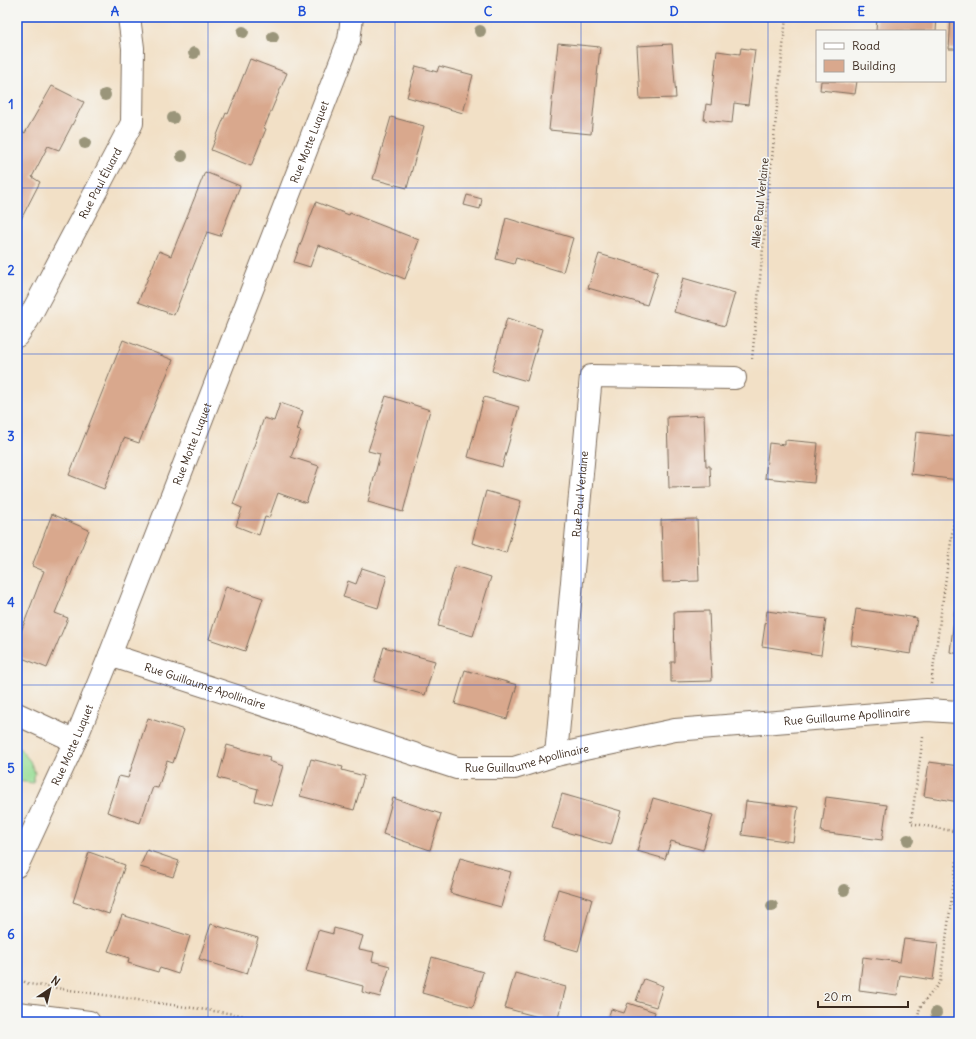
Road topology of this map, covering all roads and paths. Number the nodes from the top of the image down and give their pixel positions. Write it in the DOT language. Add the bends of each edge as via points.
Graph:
graph roads {
  1 [pos="130,17"];
  2 [pos="352,17"];
  3 [pos="786,17"];
  4 [pos="17,336"];
  5 [pos="735,378"];
  6 [pos="959,513"];
  7 [pos="110,655"];
  8 [pos="927,710"];
  9 [pos="959,712"];
  10 [pos="17,714"];
  11 [pos="75,741"];
  12 [pos="556,755"];
  13 [pos="959,836"];
  14 [pos="959,846"];
  15 [pos="17,866"];
  16 [pos="17,978"];
  17 [pos="17,1013"];
  18 [pos="89,1022"];
  19 [pos="260,1022"];
  20 [pos="917,1022"];
  1 -- 4 [label="street, Rue Paul Éluard" via="133,48 132,123 28,320"];
  2 -- 7 [label="street, Rue Motte Luquet" via="349,40"];
  3 -- 5 [label="path, Allée Paul Verlaine" via="751,375"];
  5 -- 12 [label="street, Rue Paul Verlaine" via="591,376"];
  6 -- 8 [label="path" via="955,513"];
  7 -- 11 [label="street, Rue Motte Luquet"];
  7 -- 12 [label="street, Rue Guillaume Apollinaire" via="457,768 514,768"];
  8 -- 9 [label="street, Rue Guillaume Apollinaire"];
  8 -- 12 [label="street, Rue Guillaume Apollinaire" via="675,730"];
  8 -- 13 [label="path" via="911,823 958,832"];
  10 -- 11 [label="street"];
  11 -- 15 [label="street, Rue Motte Luquet"];
  14 -- 20 [label="path" via="940,982 920,1007"];
  16 -- 19 [label="path" via="29,984 241,1014"];
  17 -- 18 [label="street"];
}
